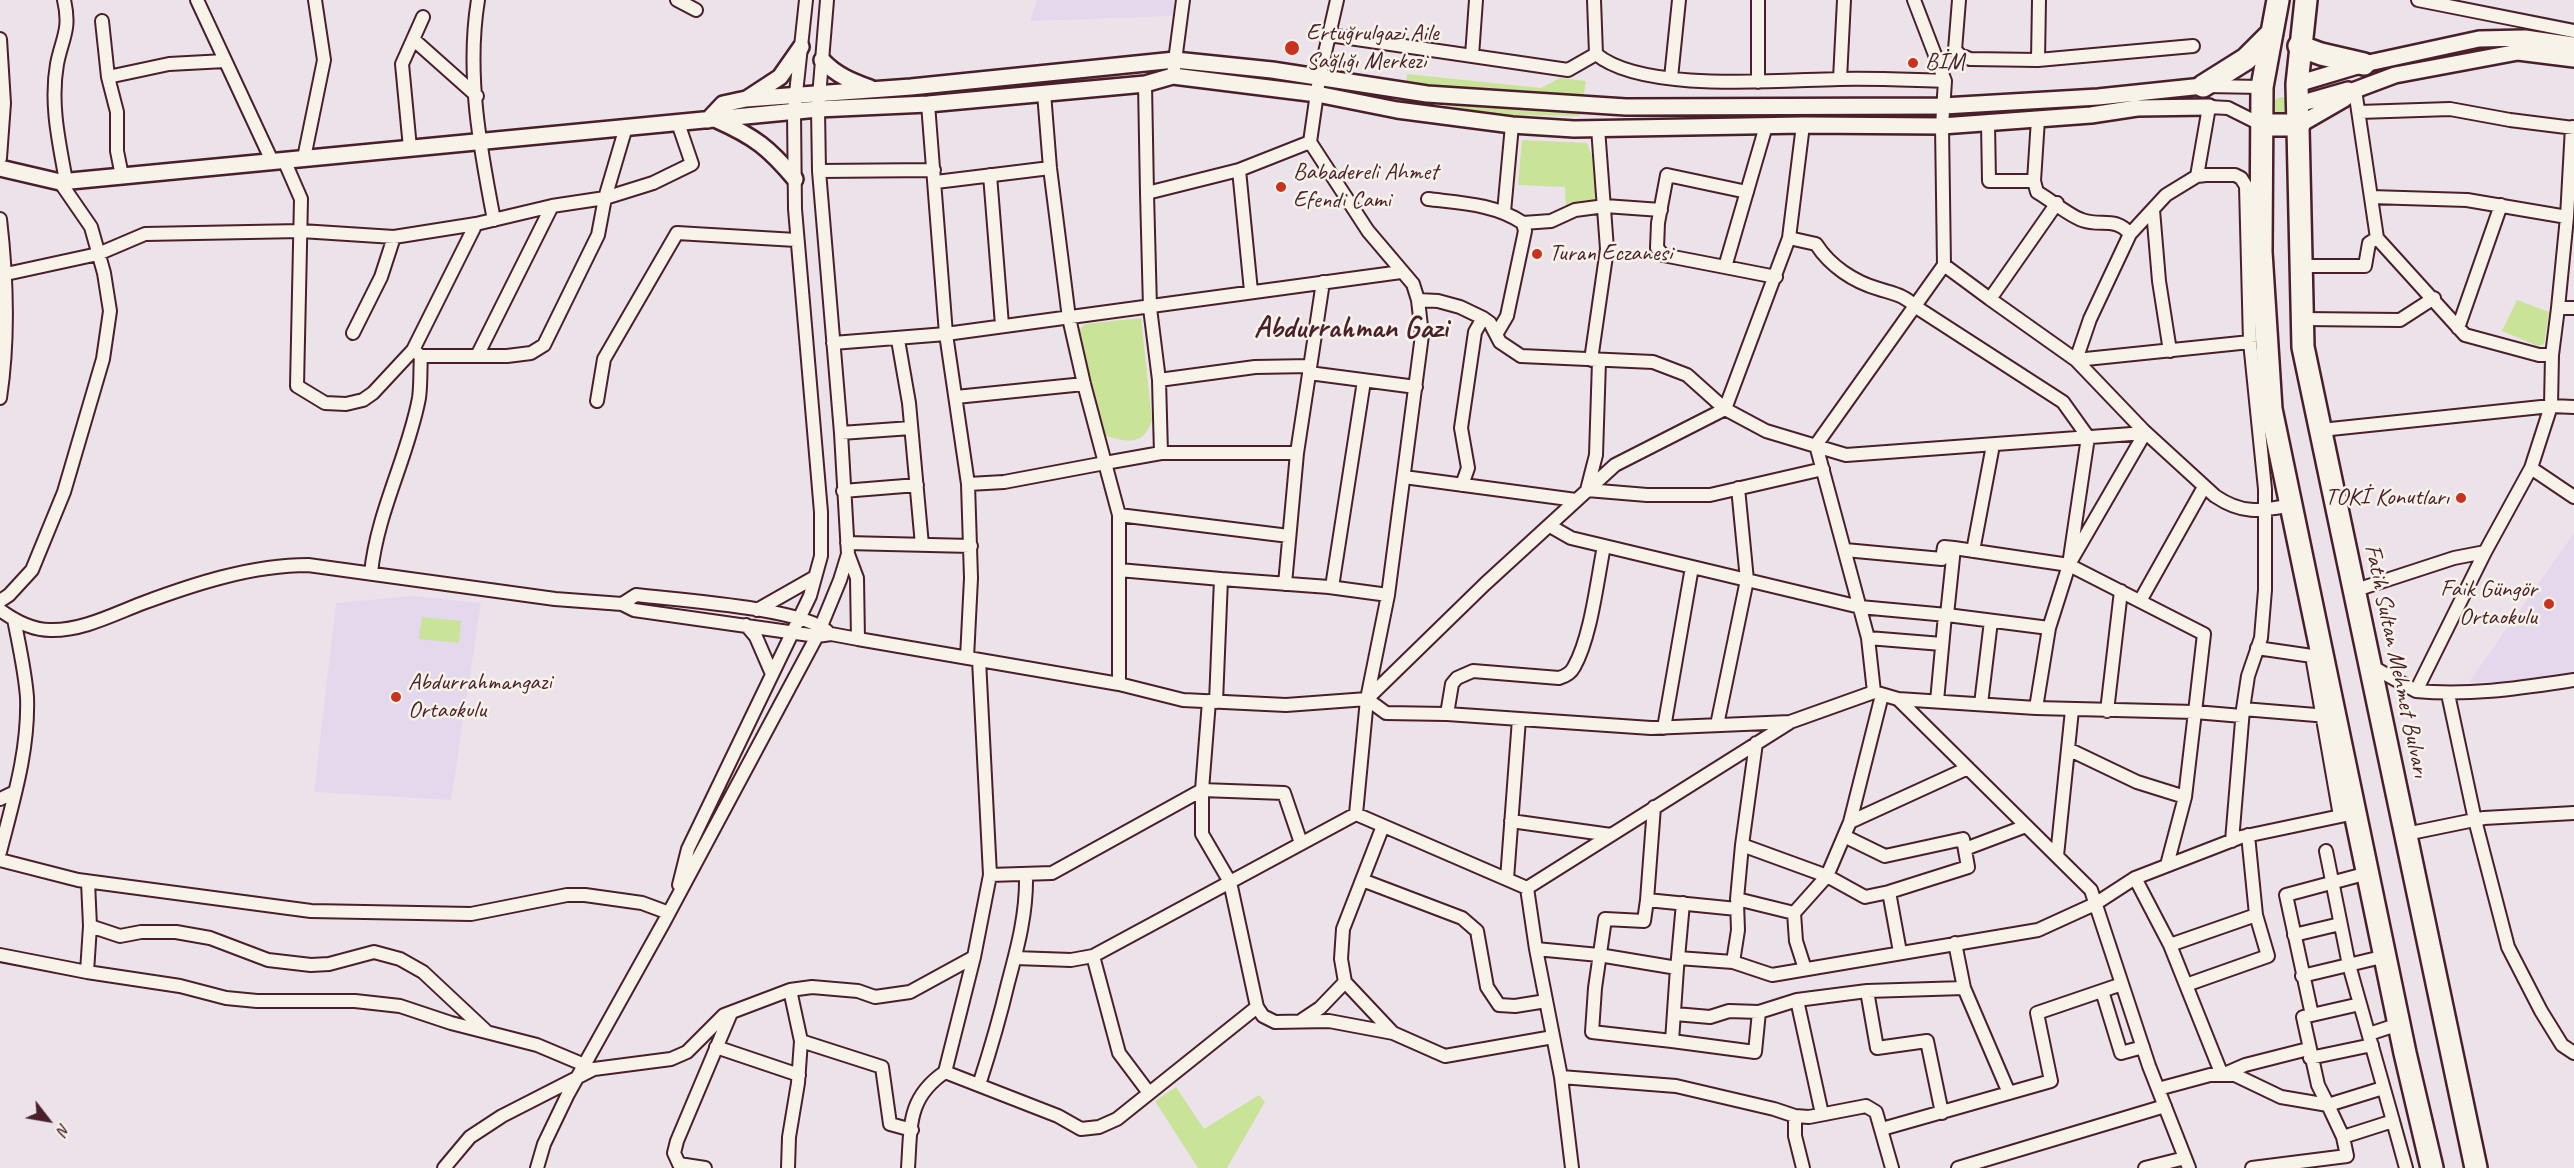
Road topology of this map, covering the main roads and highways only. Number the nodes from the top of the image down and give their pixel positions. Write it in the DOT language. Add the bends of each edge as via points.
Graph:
graph roads {
  1 [pos="2278,0"];
  2 [pos="2306,0"];
  3 [pos="2272,33"];
  4 [pos="2300,46"];
  5 [pos="2367,73"];
  6 [pos="2204,86"];
  7 [pos="2262,87"];
  8 [pos="2298,105"];
  9 [pos="2262,125"];
  10 [pos="2432,1168"];
  11 [pos="2476,1168"];
  1 -- 3 [label="highway"];
  2 -- 4 [label="highway, Fatih Sultan Mehmet Bulvarı"];
  3 -- 6 [label="highway" via="2246,59"];
  3 -- 7 [label="highway"];
  4 -- 5 [label="highway"];
  4 -- 8 [label="highway, Fatih Sultan Mehmet Bulvarı"];
  7 -- 8 [label="highway"];
  7 -- 9 [label="highway"];
  8 -- 9 [label="highway"];
  8 -- 11 [label="highway, Fatih Sultan Mehmet Bulvarı" via="2303,347"];
  9 -- 10 [label="highway" via="2261,252 2271,409 2348,814 2368,873"];
}
